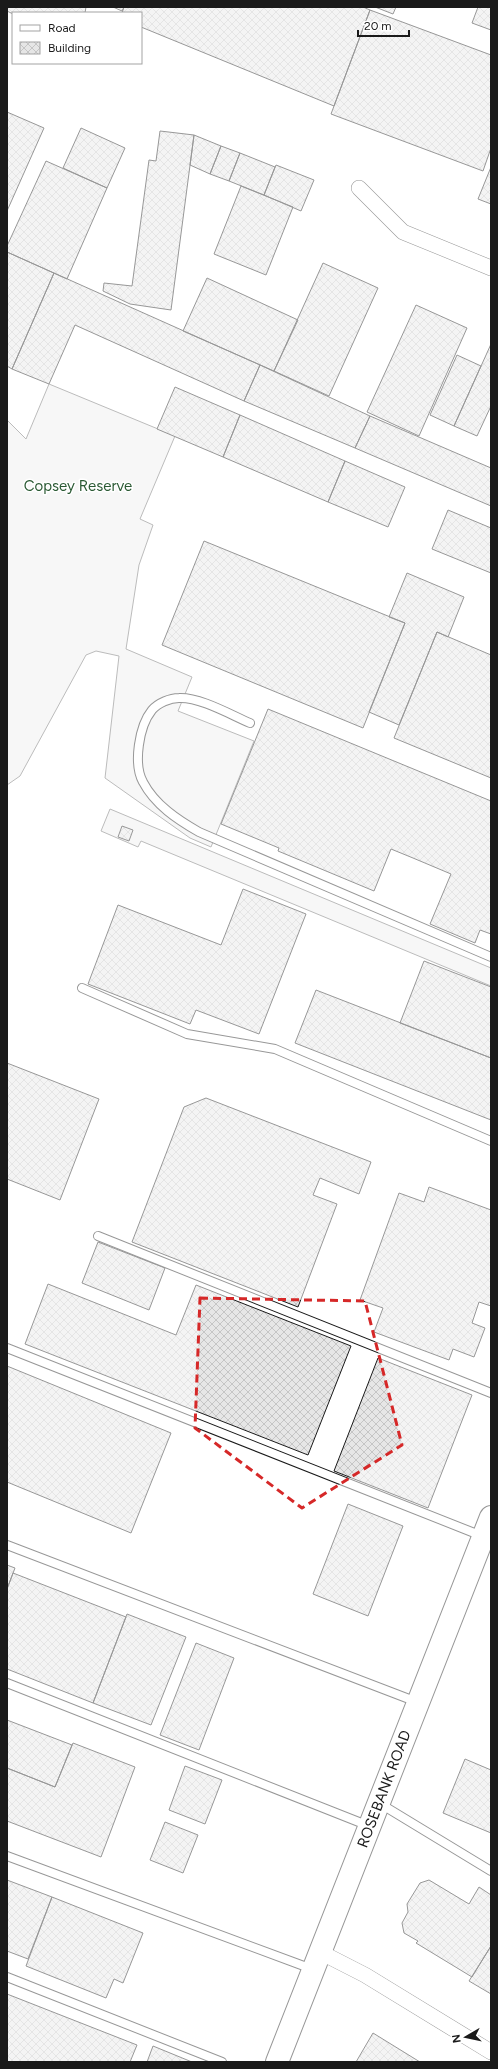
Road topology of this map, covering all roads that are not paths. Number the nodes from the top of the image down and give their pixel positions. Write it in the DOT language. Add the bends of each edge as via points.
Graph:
graph roads {
  1 [pos="359,188"];
  2 [pos="491,268"];
  3 [pos="250,723"];
  4 [pos="491,957"];
  5 [pos="82,988"];
  6 [pos="491,1141"];
  7 [pos="98,1236"];
  8 [pos="7,1348"];
  9 [pos="491,1393"];
  10 [pos="491,1517"];
  11 [pos="483,1536"];
  12 [pos="7,1545"];
  13 [pos="7,1683"];
  14 [pos="418,1702"];
  15 [pos="379,1802"];
  16 [pos="369,1826"];
  17 [pos="7,1856"];
  18 [pos="491,1871"];
  19 [pos="317,1961"];
  20 [pos="7,1977"];
  21 [pos="491,2052"];
  22 [pos="222,2062"];
  23 [pos="277,2062"];
  1 -- 2 [label="street" via="403,232"];
  3 -- 4 [label="lane" via="194,700 179,698 159,704 152,710 143,727 138,749 138,766 142,782 179,820 199,832"];
  5 -- 6 [label="lane" via="187,1034 275,1049"];
  7 -- 9 [label="lane"];
  8 -- 11 [label="lane"];
  10 -- 11 [label="main road, ROSEBANK ROAD"];
  11 -- 14 [label="main road, ROSEBANK ROAD"];
  12 -- 14 [label="lane"];
  13 -- 16 [label="lane"];
  14 -- 15 [label="main road, ROSEBANK ROAD"];
  15 -- 16 [label="main road, ROSEBANK ROAD"];
  15 -- 18 [label="lane"];
  16 -- 19 [label="main road, ROSEBANK ROAD"];
  17 -- 19 [label="lane"];
  19 -- 21 [label="street" via="365,1975"];
  19 -- 23 [label="main road, ROSEBANK ROAD"];
  20 -- 22 [label="lane"];
}
